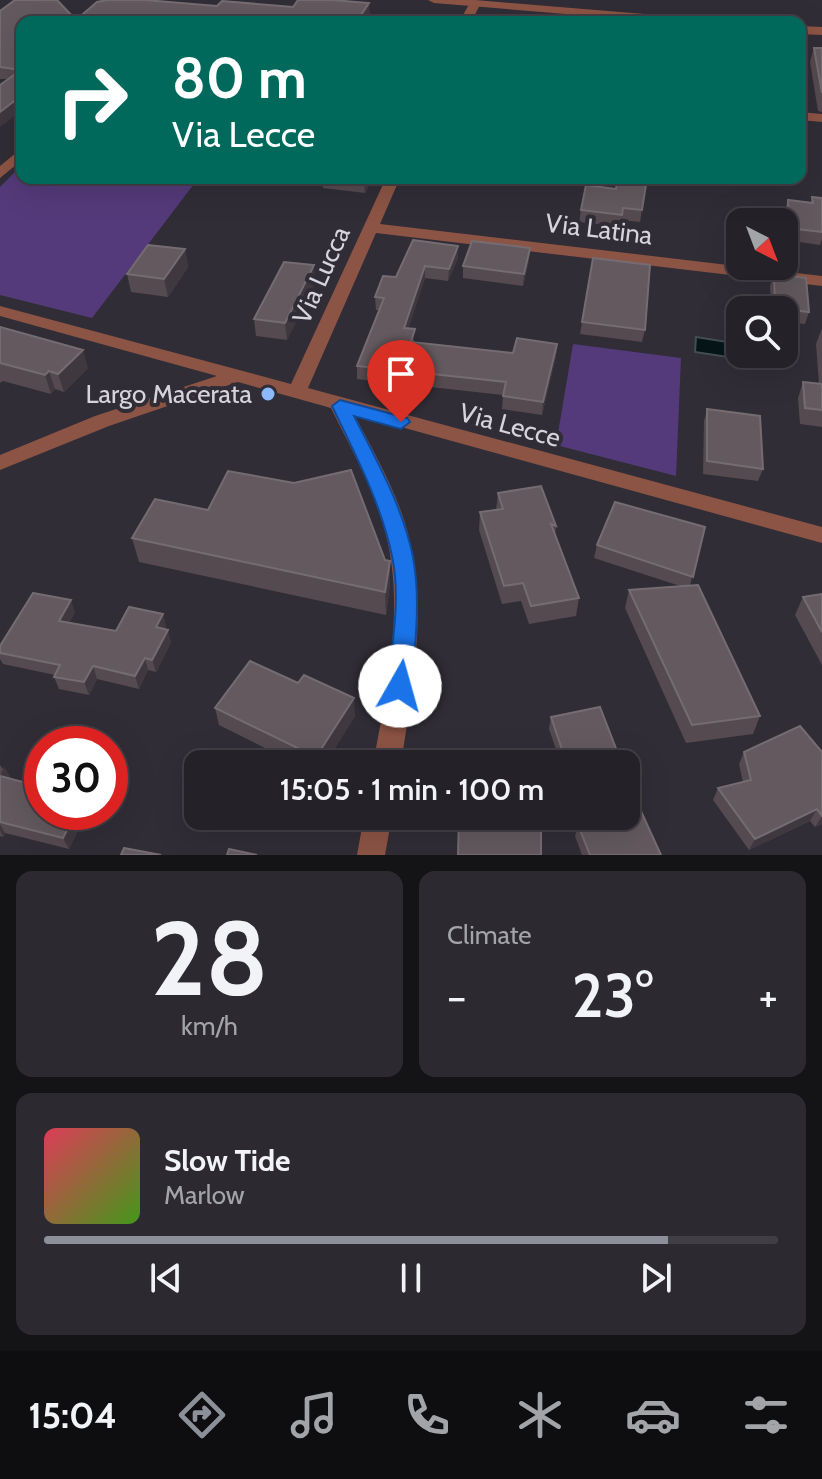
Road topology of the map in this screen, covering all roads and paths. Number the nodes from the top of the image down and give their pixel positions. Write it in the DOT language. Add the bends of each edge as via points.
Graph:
graph roads {
  1 [pos="434,0"];
  2 [pos="475,3"];
  3 [pos="468,16"];
  4 [pos="632,16"];
  5 [pos="16,158"];
  6 [pos="0,174"];
  7 [pos="390,184"];
  8 [pos="370,228"];
  9 [pos="822,281"];
  10 [pos="0,311"];
  11 [pos="237,376"];
  12 [pos="296,394"];
  13 [pos="340,406"];
  14 [pos="0,463"];
  15 [pos="822,535"];
  16 [pos="389,750"];
  17 [pos="375,830"];
  18 [pos="371,855"];
  1 -- 2 [label="street"];
  2 -- 3 [label="street"];
  2 -- 4 [label="street"];
  5 -- 6 [label="street"];
  7 -- 8 [label="street, Via Lucca"];
  8 -- 9 [label="street, Via Latina"];
  8 -- 12 [label="street, Via Lucca"];
  10 -- 11 [label="street, Via Lecce"];
  11 -- 12 [label="street, Via Lecce"];
  11 -- 14 [label="street" via="113,417"];
  12 -- 13 [label="street, Via Lecce"];
  13 -- 15 [label="street, Via Lecce"];
  13 -- 16 [label="street" via="391,513 406,578 405,643"];
  17 -- 18 [label="street"];
}
